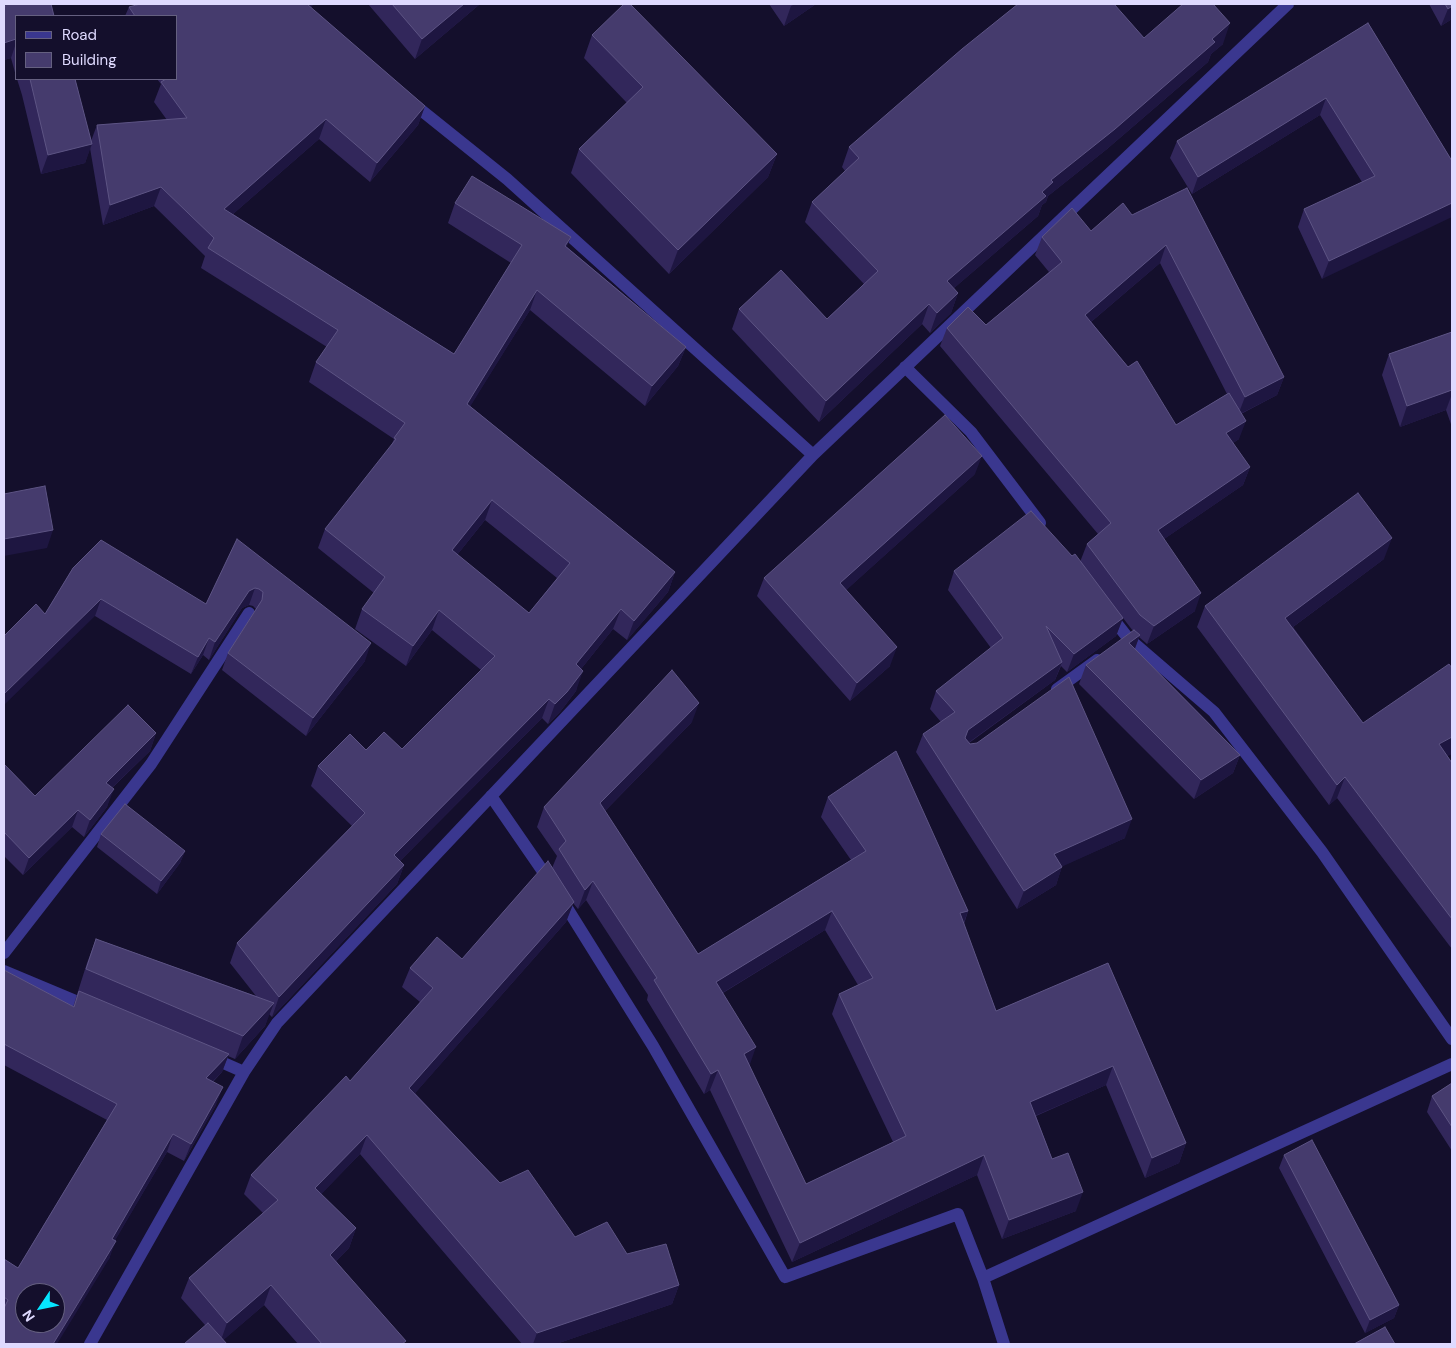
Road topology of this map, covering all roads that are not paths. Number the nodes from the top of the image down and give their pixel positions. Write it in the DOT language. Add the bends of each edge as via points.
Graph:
graph roads {
  1 [pos="1288,4"];
  2 [pos="403,95"];
  3 [pos="904,367"];
  4 [pos="812,455"];
  5 [pos="1049,535"];
  6 [pos="1104,606"];
  7 [pos="250,614"];
  8 [pos="1120,644"];
  9 [pos="1047,696"];
  10 [pos="491,796"];
  11 [pos="4,953"];
  12 [pos="4,971"];
  13 [pos="102,1012"];
  14 [pos="1452,1039"];
  15 [pos="200,1053"];
  16 [pos="1452,1064"];
  17 [pos="244,1072"];
  18 [pos="983,1278"];
  19 [pos="90,1344"];
  20 [pos="1004,1344"];
  1 -- 3 [label="street"];
  2 -- 4 [label="street" via="507,179"];
  3 -- 4 [label="street"];
  3 -- 5 [label="street" via="971,432"];
  4 -- 10 [label="street"];
  6 -- 8 [label="street"];
  7 -- 11 [label="street" via="151,764"];
  8 -- 9 [label="street"];
  8 -- 14 [label="street" via="1214,712 1322,852"];
  10 -- 17 [label="street" via="277,1023"];
  10 -- 18 [label="street" via="550,880 653,1046 785,1277 958,1214"];
  12 -- 13 [label="street"];
  15 -- 17 [label="street"];
  16 -- 18 [label="street"];
  17 -- 19 [label="street"];
  18 -- 20 [label="street"];
}
